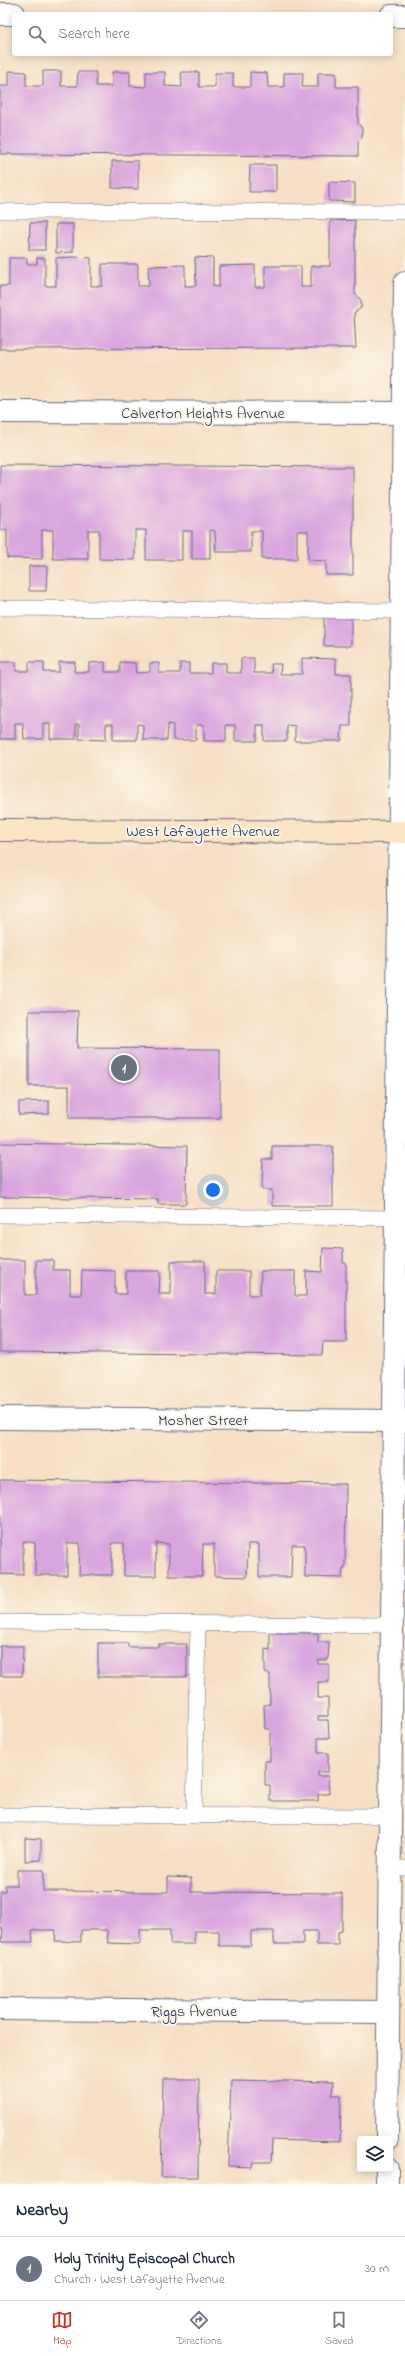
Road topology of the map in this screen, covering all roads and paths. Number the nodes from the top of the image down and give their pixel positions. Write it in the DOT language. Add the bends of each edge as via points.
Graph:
graph roads {
  1 [pos="0,14"];
  2 [pos="12,14"];
  3 [pos="393,16"];
  4 [pos="405,16"];
  5 [pos="0,211"];
  6 [pos="405,212"];
  7 [pos="405,283"];
  8 [pos="0,412"];
  9 [pos="404,413"];
  10 [pos="0,608"];
  11 [pos="404,611"];
  12 [pos="0,830"];
  13 [pos="402,832"];
  14 [pos="401,1054"];
  15 [pos="0,1215"];
  16 [pos="401,1218"];
  17 [pos="0,1418"];
  18 [pos="400,1421"];
  19 [pos="0,1622"];
  20 [pos="198,1625"];
  21 [pos="393,1625"];
  22 [pos="194,1814"];
  23 [pos="0,1815"];
  24 [pos="390,1816"];
  25 [pos="398,1868"];
  26 [pos="0,2009"];
  27 [pos="388,2012"];
  28 [pos="387,2136"];
  29 [pos="387,2172"];
  30 [pos="387,2184"];
  1 -- 2 [label="street"];
  3 -- 4 [label="street"];
  5 -- 6 [label="lane"];
  7 -- 9 [label="street"];
  8 -- 9 [label="street, Calverton Heights Avenue"];
  9 -- 11 [label="street"];
  10 -- 11 [label="lane"];
  11 -- 13 [label="street"];
  12 -- 13 [label="main road, West Lafayette Avenue"];
  13 -- 14 [label="street"];
  14 -- 16 [label="street"];
  15 -- 16 [label="lane"];
  16 -- 18 [label="street"];
  17 -- 18 [label="street, Mosher Street"];
  18 -- 21 [label="street"];
  19 -- 20 [label="lane"];
  20 -- 21 [label="lane"];
  20 -- 22 [label="lane"];
  21 -- 24 [label="street"];
  22 -- 23 [label="lane"];
  22 -- 24 [label="lane"];
  24 -- 25 [label="street"];
  25 -- 27 [label="street"];
  26 -- 27 [label="street, Riggs Avenue"];
  27 -- 28 [label="street"];
  29 -- 30 [label="street"];
}
